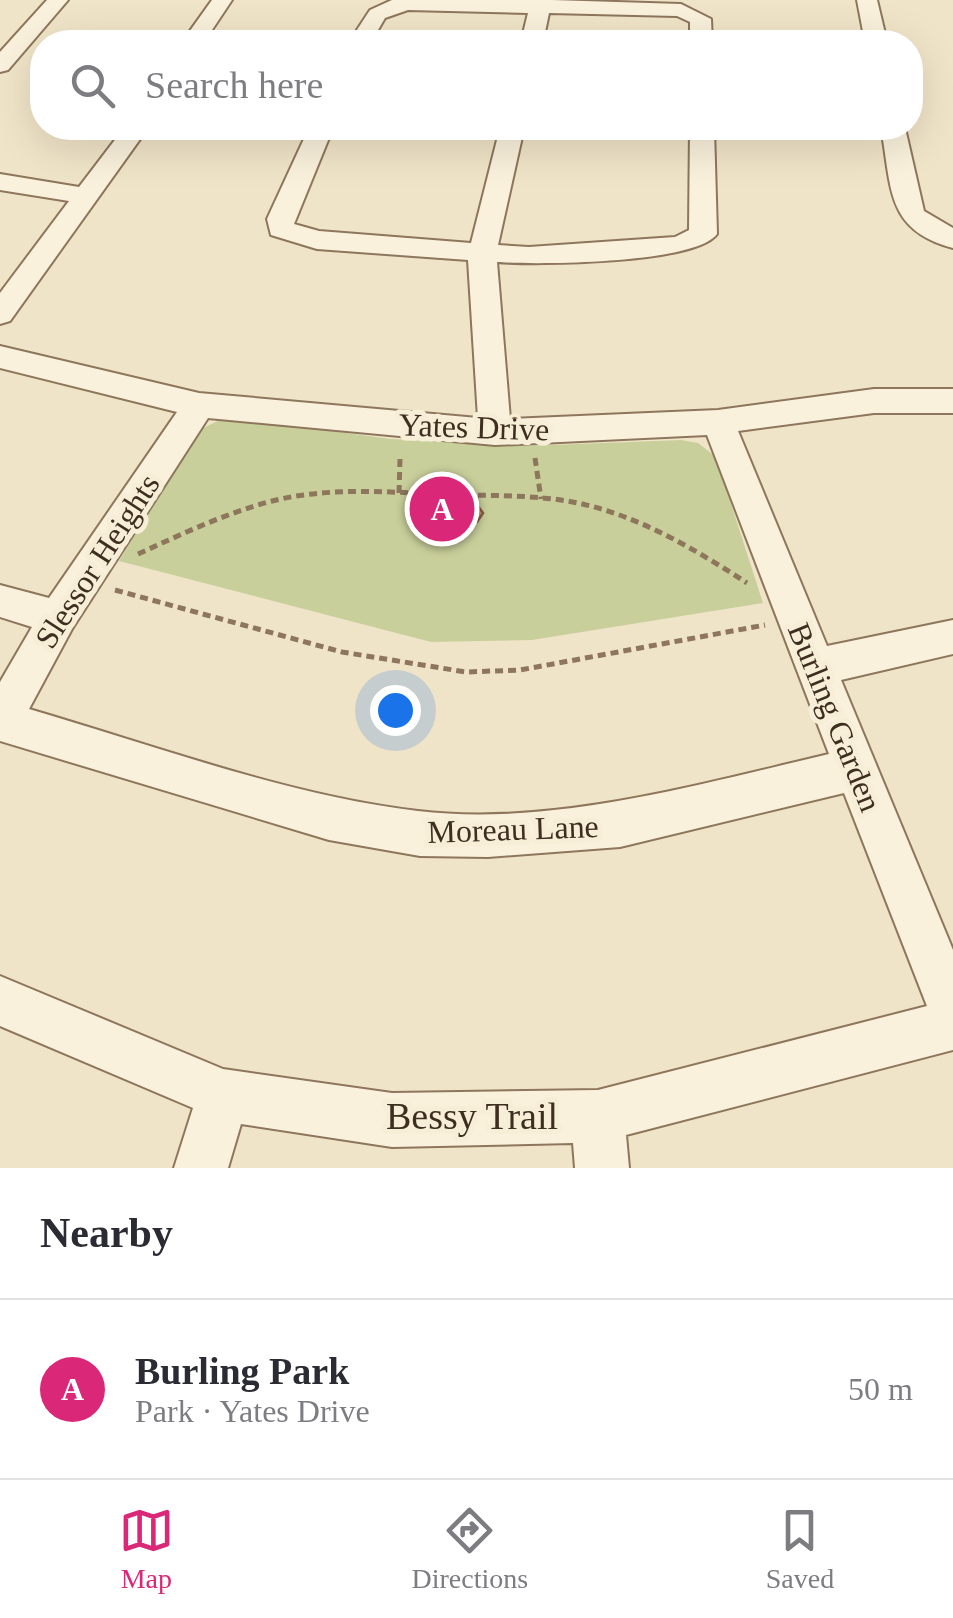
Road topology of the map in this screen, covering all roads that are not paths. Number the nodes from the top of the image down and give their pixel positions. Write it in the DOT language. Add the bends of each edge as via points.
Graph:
graph roads {
  1 [pos="58,0"];
  2 [pos="222,0"];
  3 [pos="867,0"];
  4 [pos="541,3"];
  5 [pos="31,30"];
  6 [pos="201,30"];
  7 [pos="366,30"];
  8 [pos="535,30"];
  9 [pos="700,30"];
  10 [pos="873,30"];
  11 [pos="30,31"];
  12 [pos="0,65"];
  13 [pos="128,140"];
  14 [pos="316,140"];
  15 [pos="509,140"];
  16 [pos="702,140"];
  17 [pos="896,140"];
  18 [pos="0,182"];
  19 [pos="89,197"];
  20 [pos="953,239"];
  21 [pos="482,255"];
  22 [pos="0,314"];
  23 [pos="0,357"];
  24 [pos="953,401"];
  25 [pos="198,405"];
  26 [pos="718,422"];
  27 [pos="495,432"];
  28 [pos="0,601"];
  29 [pos="58,617"];
  30 [pos="953,636"];
  31 [pos="816,667"];
  32 [pos="0,720"];
  33 [pos="855,769"];
  34 [pos="0,1001"];
  35 [pos="953,1010"];
  36 [pos="953,1025"];
  37 [pos="223,1095"];
  38 [pos="598,1116"];
  39 [pos="201,1168"];
  40 [pos="602,1168"];
  1 -- 5 [label="street"];
  2 -- 6 [label="street"];
  3 -- 10 [label="street"];
  4 -- 7 [label="street" via="392,4"];
  4 -- 8 [label="street"];
  4 -- 9 [label="street" via="681,10 700,19"];
  11 -- 12 [label="street"];
  13 -- 19 [label="street"];
  14 -- 21 [label="street" via="280,229 316,240"];
  15 -- 21 [label="street"];
  16 -- 21 [label="street" via="703,234 680,244"];
  17 -- 20 [label="street" via="911,214"];
  18 -- 19 [label="street"];
  19 -- 22 [label="street"];
  21 -- 27 [label="street"];
  23 -- 25 [label="street, Yates Drive"];
  24 -- 26 [label="street, Yates Drive" via="874,401"];
  25 -- 27 [label="street, Yates Drive"];
  25 -- 29 [label="street, Slessor Heights"];
  26 -- 27 [label="street, Yates Drive"];
  26 -- 31 [label="street, Burling Garden"];
  28 -- 29 [label="street"];
  29 -- 32 [label="street, Slessor Heights"];
  30 -- 31 [label="street"];
  31 -- 33 [label="street, Burling Garden"];
  32 -- 33 [label="street, Moreau Lane" via="329,818 420,834 620,825"];
  33 -- 35 [label="street, Burling Garden"];
  34 -- 37 [label="street, Bessy Trail"];
  36 -- 38 [label="street, Bessy Trail"];
  37 -- 38 [label="street, Bessy Trail" via="392,1120"];
  37 -- 39 [label="street"];
  38 -- 40 [label="street"];
}
